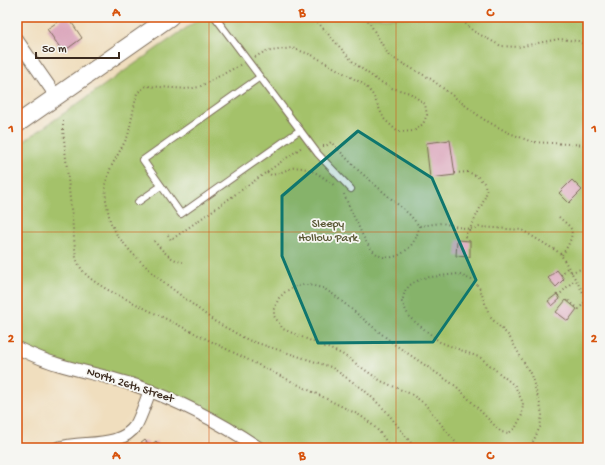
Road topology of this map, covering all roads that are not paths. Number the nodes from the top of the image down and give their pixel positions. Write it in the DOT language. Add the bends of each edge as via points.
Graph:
graph roads {
  1 [pos="170,17"];
  2 [pos="215,17"];
  3 [pos="17,40"];
  4 [pos="260,77"];
  5 [pos="56,96"];
  6 [pos="17,124"];
  7 [pos="300,130"];
  8 [pos="161,186"];
  9 [pos="351,189"];
  10 [pos="138,202"];
  11 [pos="17,348"];
  12 [pos="150,391"];
  13 [pos="58,448"];
  14 [pos="259,448"];
  1 -- 5 [label="street"];
  2 -- 4 [label="lane"];
  3 -- 5 [label="street"];
  4 -- 7 [label="lane"];
  4 -- 8 [label="lane" via="143,160"];
  5 -- 6 [label="street"];
  7 -- 8 [label="lane" via="181,214"];
  7 -- 9 [label="lane" via="318,154"];
  8 -- 10 [label="lane"];
  11 -- 12 [label="street, North 26th Street" via="57,364"];
  12 -- 13 [label="street" via="136,425 124,436 117,440 71,444"];
  12 -- 14 [label="street, North 26th Street" via="200,412"];
}
